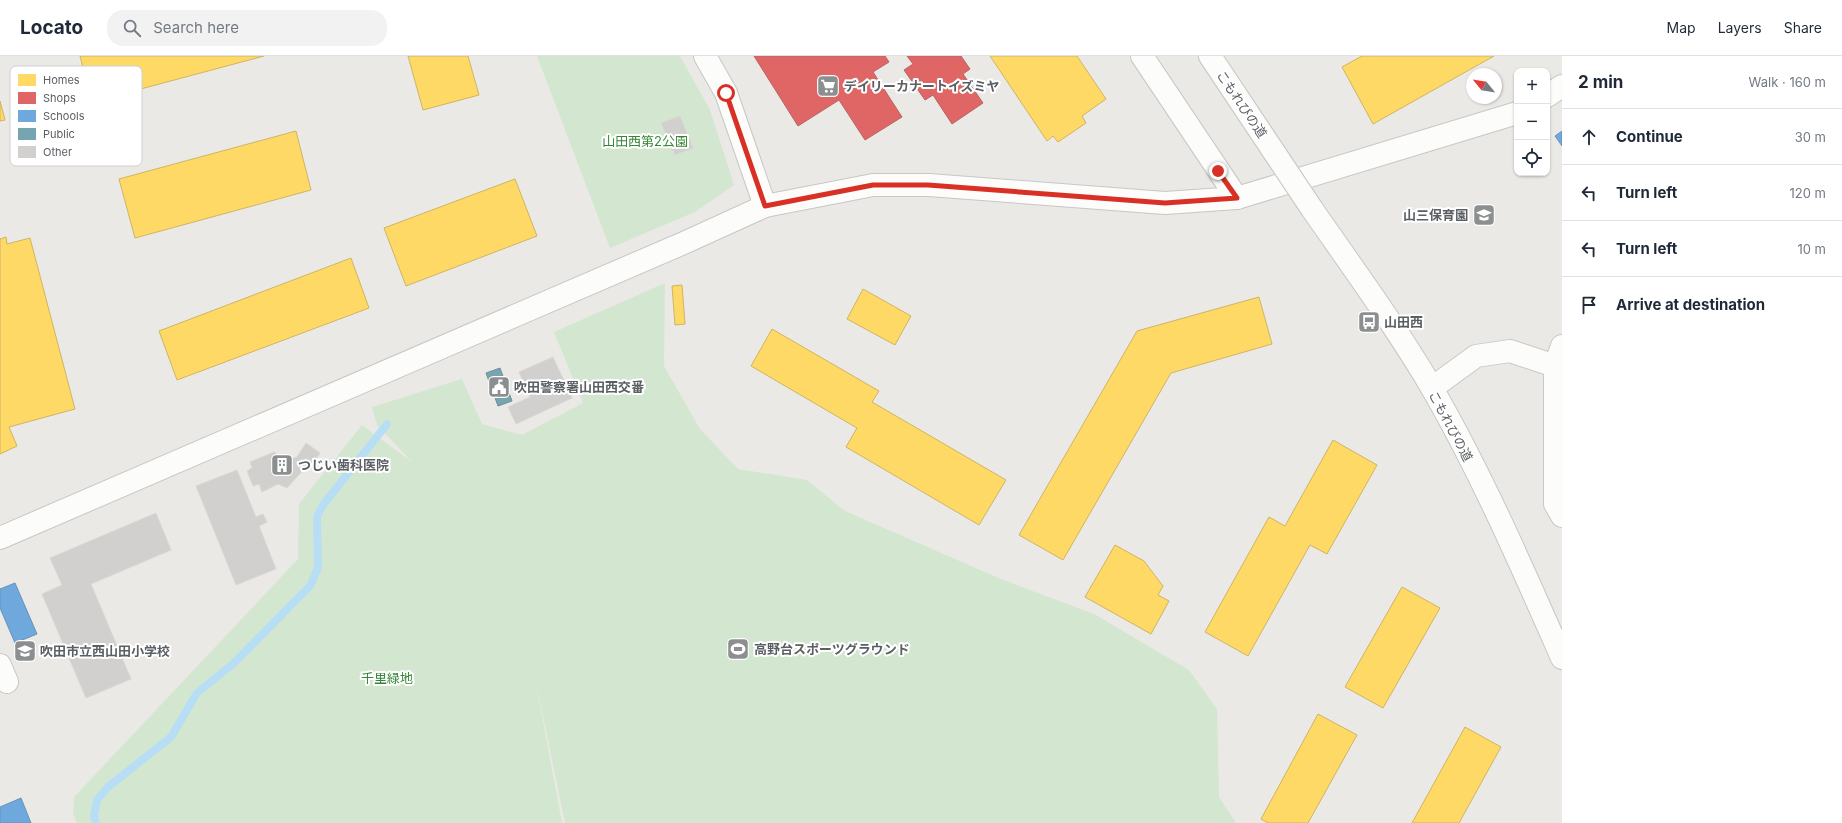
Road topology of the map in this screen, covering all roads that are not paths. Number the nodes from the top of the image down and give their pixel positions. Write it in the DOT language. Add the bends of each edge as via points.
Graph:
graph roads {
  1 [pos="705,56"];
  2 [pos="1142,56"];
  3 [pos="1210,56"];
  4 [pos="1562,86"];
  5 [pos="1550,94"];
  6 [pos="1514,114"];
  7 [pos="1237,198"];
  8 [pos="765,206"];
  9 [pos="1562,346"];
  10 [pos="1555,366"];
  11 [pos="1432,388"];
  12 [pos="1562,516"];
  13 [pos="0,538"];
  14 [pos="1562,658"];
  1 -- 8 [label="street" via="726,93"];
  2 -- 7 [label="street"];
  3 -- 11 [label="street, こもれびの道, bridge"];
  4 -- 5 [label="street"];
  6 -- 7 [label="street"];
  7 -- 8 [label="street" via="1165,203 928,185 873,185"];
  8 -- 13 [label="street"];
  9 -- 10 [label="street"];
  10 -- 11 [label="street" via="1510,351 1476,356"];
  10 -- 12 [label="street" via="1555,504"];
  11 -- 14 [label="street, こもれびの道" via="1500,516"];
}
